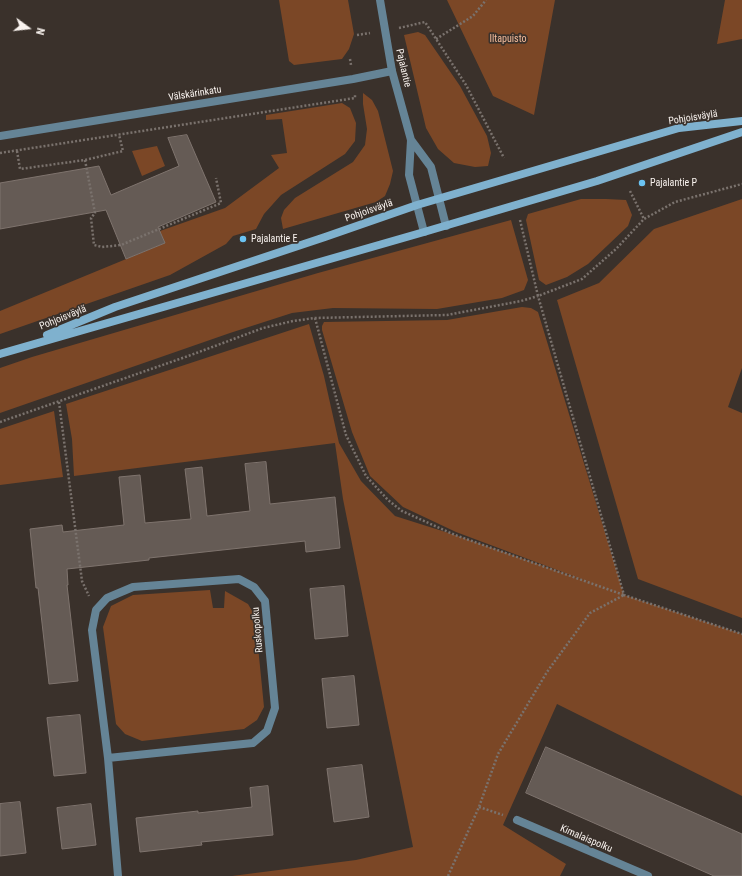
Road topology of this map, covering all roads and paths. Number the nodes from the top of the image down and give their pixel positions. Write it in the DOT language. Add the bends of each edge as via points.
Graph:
graph roads {
  1 [pos="380,0"];
  2 [pos="486,0"];
  3 [pos="425,22"];
  4 [pos="436,39"];
  5 [pos="392,71"];
  6 [pos="355,98"];
  7 [pos="742,121"];
  8 [pos="742,132"];
  9 [pos="119,135"];
  10 [pos="0,136"];
  11 [pos="411,140"];
  12 [pos="17,151"];
  13 [pos="0,154"];
  14 [pos="504,158"];
  15 [pos="85,160"];
  16 [pos="216,178"];
  17 [pos="742,184"];
  18 [pos="630,191"];
  19 [pos="440,198"];
  20 [pos="417,205"];
  21 [pos="520,219"];
  22 [pos="644,219"];
  23 [pos="446,226"];
  24 [pos="424,232"];
  25 [pos="538,296"];
  26 [pos="316,318"];
  27 [pos="12,350"];
  28 [pos="0,354"];
  29 [pos="59,402"];
  30 [pos="0,422"];
  31 [pos="624,595"];
  32 [pos="96,610"];
  33 [pos="742,634"];
  34 [pos="108,758"];
  35 [pos="479,807"];
  36 [pos="517,820"];
  37 [pos="118,876"];
  38 [pos="448,876"];
  39 [pos="648,876"];
  1 -- 5 [label="street, Pajalantie"];
  2 -- 4 [label="path" via="473,16"];
  3 -- 4 [label="path"];
  4 -- 14 [label="path" via="466,85"];
  5 -- 10 [label="street, Välskärinkatu"];
  5 -- 11 [label="street, Pajalantie"];
  6 -- 9 [label="path"];
  7 -- 19 [label="main road, Pohjoisväylä" via="679,128"];
  8 -- 23 [label="main road, Pohjoisväylä" via="597,181"];
  9 -- 12 [label="path"];
  9 -- 15 [label="path" via="123,151"];
  11 -- 19 [label="street, Pajalantie" via="431,167"];
  11 -- 20 [label="street, Pajalantie" via="409,175"];
  12 -- 13 [label="path"];
  12 -- 15 [label="path" via="20,169"];
  15 -- 16 [label="path" via="95,213 91,218 94,245 102,247 121,245 221,203"];
  17 -- 22 [label="path" via="675,202"];
  18 -- 22 [label="path"];
  19 -- 20 [label="main road, Pohjoisväylä"];
  19 -- 23 [label="street, Pajalantie"];
  20 -- 24 [label="street, Pajalantie"];
  20 -- 27 [label="main road, Pohjoisväylä" via="115,307"];
  21 -- 25 [label="path"];
  22 -- 25 [label="path" via="616,249 582,279"];
  23 -- 24 [label="main road, Pohjoisväylä"];
  24 -- 27 [label="main road, Pohjoisväylä"];
  25 -- 26 [label="path" via="448,315"];
  25 -- 31 [label="path"];
  26 -- 29 [label="path" via="263,328"];
  26 -- 31 [label="path" via="346,435 366,476 388,500 402,512 455,535"];
  27 -- 28 [label="main road, Pohjoisväylä"];
  29 -- 30 [label="path"];
  29 -- 32 [label="path" via="82,581"];
  31 -- 33 [label="path"];
  31 -- 35 [label="path" via="590,613 546,672 498,754"];
  32 -- 34 [label="street" via="92,630"];
  32 -- 34 [label="street, Ruskopolku" via="107,598 133,587 239,578 254,587 265,601 275,708 268,731 253,743"];
  34 -- 37 [label="street"];
  35 -- 36 [label="path"];
  35 -- 38 [label="path"];
  36 -- 39 [label="street, Kimalaispolku"];
}
